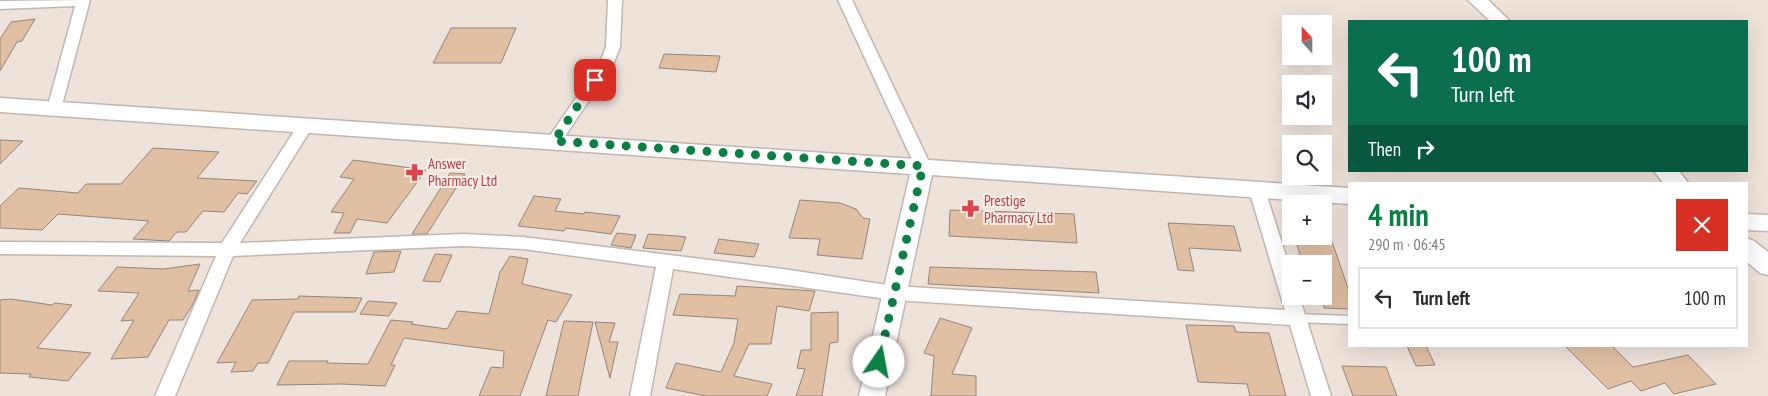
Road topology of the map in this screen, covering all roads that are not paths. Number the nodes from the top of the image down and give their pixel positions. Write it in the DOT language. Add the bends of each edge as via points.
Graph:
graph roads {
  1 [pos="614,0"];
  2 [pos="845,0"];
  3 [pos="1477,0"];
  4 [pos="83,1"];
  5 [pos="0,5"];
  6 [pos="1500,20"];
  7 [pos="0,105"];
  8 [pos="54,109"];
  9 [pos="304,126"];
  10 [pos="554,141"];
  11 [pos="923,166"];
  12 [pos="1666,172"];
  13 [pos="1676,182"];
  14 [pos="1257,190"];
  15 [pos="1348,196"];
  16 [pos="1748,222"];
  17 [pos="1768,223"];
  18 [pos="0,248"];
  19 [pos="1748,249"];
  20 [pos="227,250"];
  21 [pos="666,262"];
  22 [pos="1768,266"];
  23 [pos="894,293"];
  24 [pos="1295,318"];
  25 [pos="1348,320"];
  26 [pos="165,396"];
  27 [pos="640,396"];
  28 [pos="872,396"];
  29 [pos="1321,396"];
  1 -- 10 [label="street" via="613,47 606,65"];
  2 -- 11 [label="street"];
  3 -- 6 [label="street"];
  4 -- 5 [label="street"];
  4 -- 8 [label="street"];
  7 -- 8 [label="street"];
  8 -- 9 [label="street"];
  9 -- 10 [label="street"];
  9 -- 20 [label="street"];
  10 -- 11 [label="street"];
  11 -- 14 [label="street"];
  11 -- 23 [label="street"];
  12 -- 13 [label="street"];
  14 -- 15 [label="street"];
  14 -- 24 [label="street"];
  16 -- 17 [label="street"];
  18 -- 20 [label="street"];
  19 -- 22 [label="street"];
  20 -- 21 [label="street" via="463,240 523,243"];
  20 -- 26 [label="street"];
  21 -- 23 [label="street"];
  21 -- 27 [label="street"];
  23 -- 24 [label="street"];
  23 -- 28 [label="street"];
  24 -- 25 [label="lane"];
  24 -- 29 [label="street"];
}
